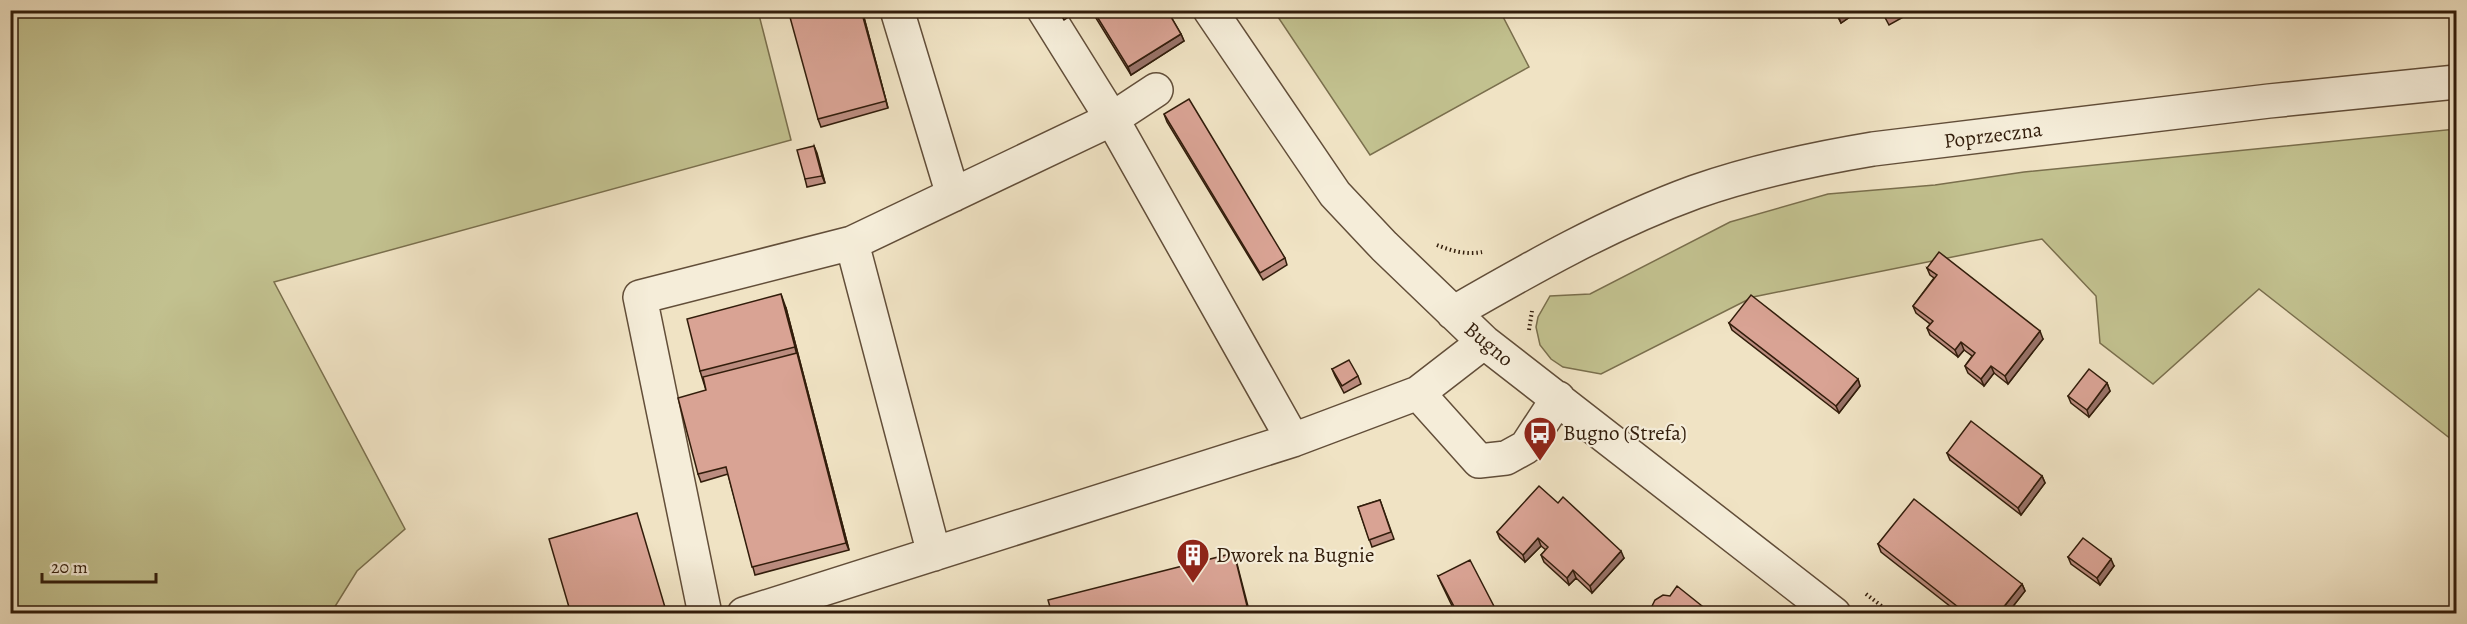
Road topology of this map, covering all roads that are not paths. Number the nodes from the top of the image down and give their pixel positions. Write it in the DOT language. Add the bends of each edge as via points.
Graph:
graph roads {
  1 [pos="897,10"];
  2 [pos="1044,10"];
  3 [pos="1210,10"];
  4 [pos="2457,82"];
  5 [pos="1156,90"];
  6 [pos="1112,119"];
  7 [pos="953,195"];
  8 [pos="852,243"];
  9 [pos="1454,313"];
  10 [pos="1484,342"];
  11 [pos="1418,393"];
  12 [pos="1558,398"];
  13 [pos="1293,440"];
  14 [pos="934,554"];
  15 [pos="705,614"];
  16 [pos="744,614"];
  17 [pos="1834,614"];
  1 -- 7 [label="street"];
  2 -- 6 [label="street"];
  3 -- 9 [label="street, Bugno" via="1335,194"];
  4 -- 9 [label="street, Poprzeczna" via="1873,149 1812,160 1695,192 1636,216 1542,262"];
  5 -- 6 [label="street"];
  6 -- 7 [label="street"];
  6 -- 13 [label="street"];
  7 -- 8 [label="street"];
  8 -- 14 [label="street"];
  8 -- 15 [label="street" via="640,297"];
  9 -- 10 [label="street, Bugno"];
  10 -- 11 [label="street"];
  10 -- 12 [label="street, Bugno"];
  11 -- 12 [label="street" via="1479,461 1506,458 1526,447"];
  11 -- 13 [label="street"];
  12 -- 17 [label="street, Bugno"];
  13 -- 14 [label="street"];
  14 -- 16 [label="street"];
}
